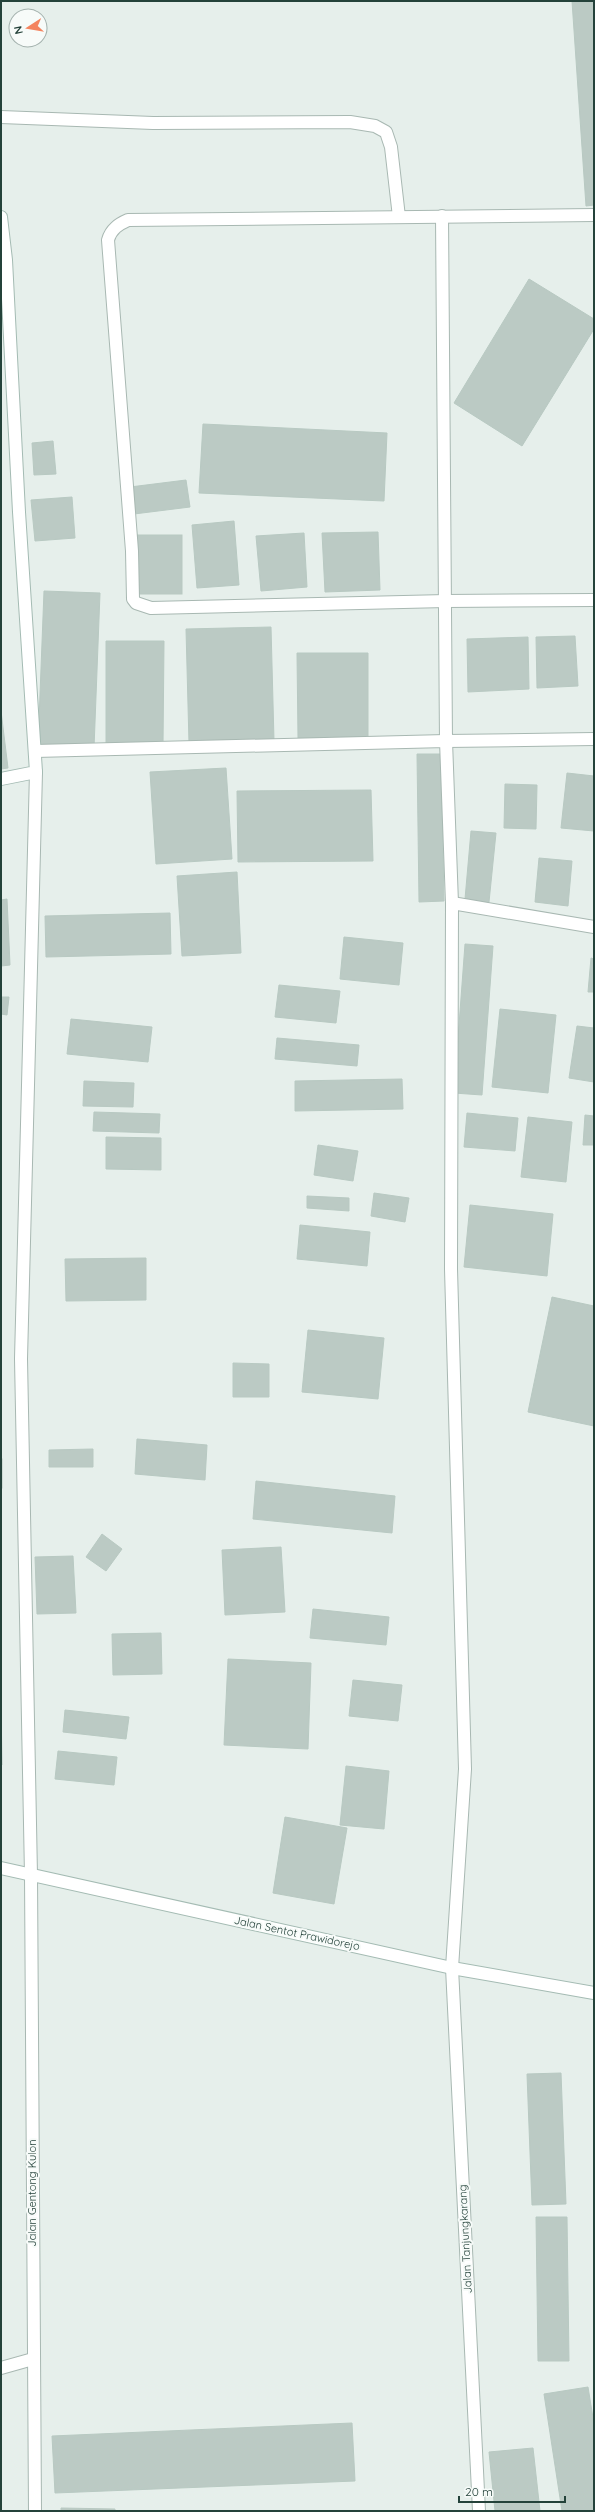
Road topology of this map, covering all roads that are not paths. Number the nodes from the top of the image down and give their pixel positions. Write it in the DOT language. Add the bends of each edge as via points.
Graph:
graph roads {
  1 [pos="1,117"];
  2 [pos="594,215"];
  3 [pos="442,216"];
  4 [pos="1,217"];
  5 [pos="399,217"];
  6 [pos="594,600"];
  7 [pos="446,601"];
  8 [pos="594,739"];
  9 [pos="446,741"];
  10 [pos="35,751"];
  11 [pos="36,772"];
  12 [pos="1,779"];
  13 [pos="452,903"];
  14 [pos="594,927"];
  15 [pos="1,1868"];
  16 [pos="31,1875"];
  17 [pos="452,1968"];
  18 [pos="594,1993"];
  19 [pos="33,2359"];
  20 [pos="1,2368"];
  21 [pos="34,2511"];
  22 [pos="479,2511"];
  1 -- 5 [label="street" via="153,123 350,122 375,126 386,132 390,146"];
  2 -- 3 [label="street"];
  3 -- 5 [label="street"];
  3 -- 7 [label="street, Jalan Tanjungkarang"];
  4 -- 10 [label="street, Jalan Gentong Kulon" via="6,260"];
  5 -- 7 [label="street" via="128,220 119,224 110,233 108,240 134,599 136,604 151,608"];
  6 -- 7 [label="street"];
  7 -- 9 [label="street, Jalan Tanjungkarang"];
  8 -- 9 [label="street"];
  9 -- 10 [label="street"];
  9 -- 13 [label="street, Jalan Tanjungkarang"];
  10 -- 11 [label="street, Jalan Gentong Kulon"];
  11 -- 12 [label="street"];
  11 -- 16 [label="street, Jalan Gentong Kulon" via="21,1359"];
  13 -- 14 [label="street"];
  13 -- 17 [label="street, Jalan Tanjungkarang" via="451,1269 465,1769"];
  15 -- 16 [label="street, Jalan Sentot Prawidorejo"];
  16 -- 17 [label="street, Jalan Sentot Prawidorejo"];
  16 -- 19 [label="street, Jalan Gentong Kulon"];
  17 -- 18 [label="street, Jalan Sentot Prawidorejo"];
  17 -- 22 [label="street, Jalan Tanjungkarang"];
  19 -- 20 [label="street"];
  19 -- 21 [label="street, Jalan Gentong Kulon"];
}
